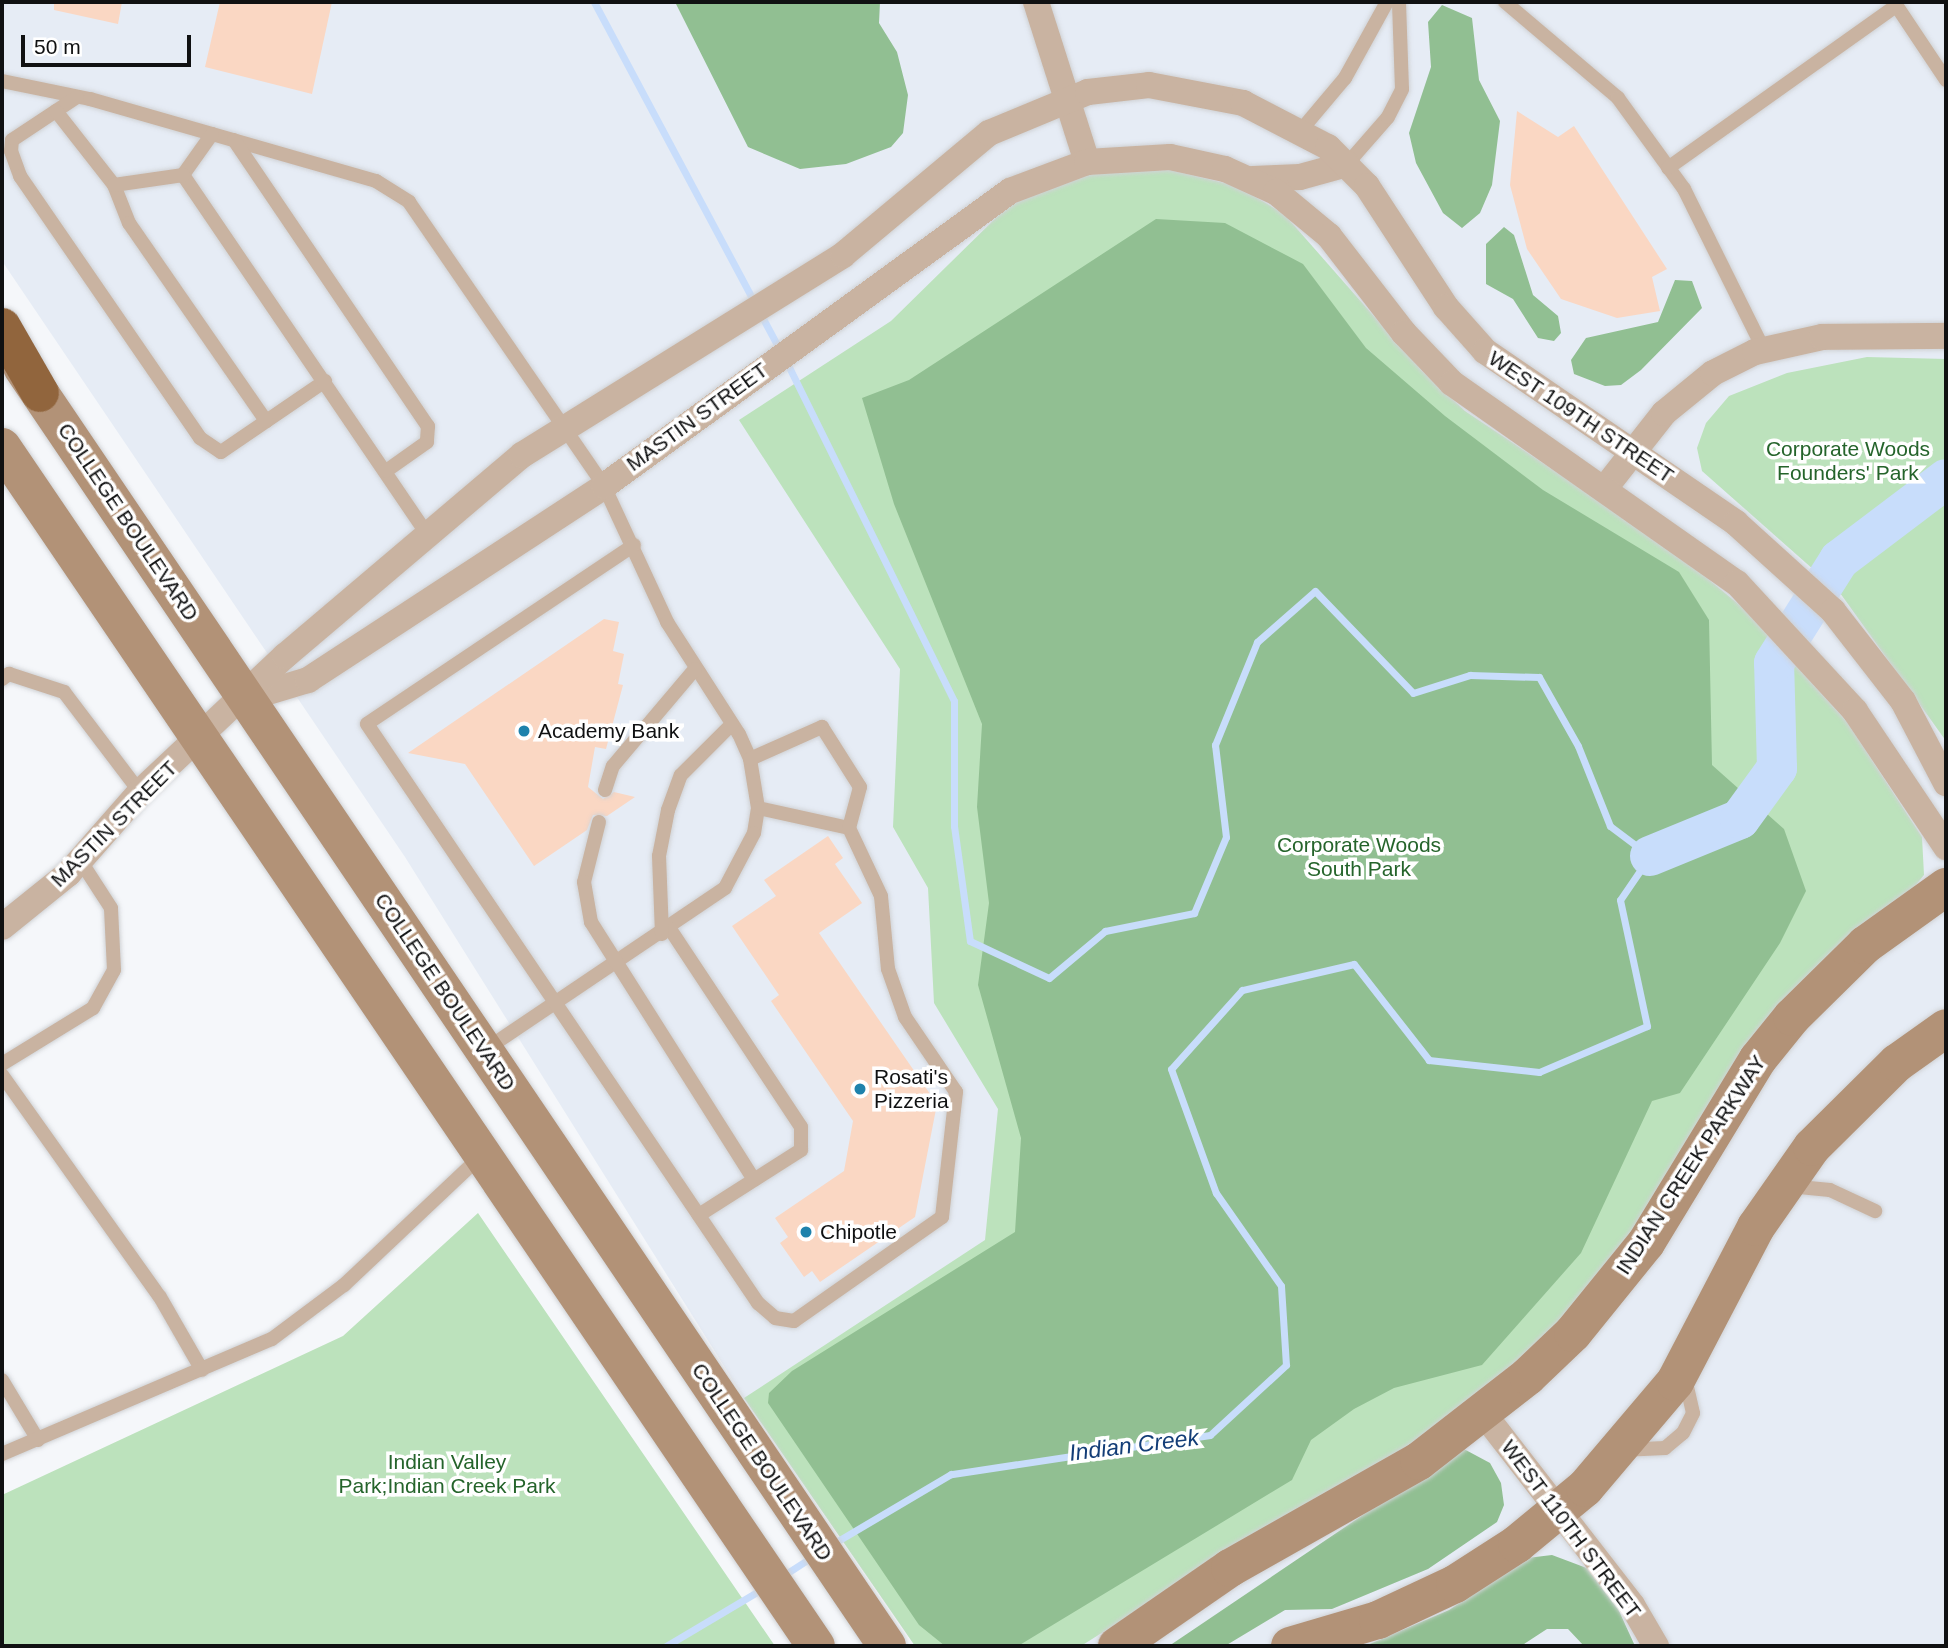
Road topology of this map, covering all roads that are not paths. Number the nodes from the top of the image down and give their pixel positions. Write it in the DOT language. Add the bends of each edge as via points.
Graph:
graph roads {
  1 [pos="1035,2"];
  2 [pos="1387,2"];
  3 [pos="1399,2"];
  4 [pos="1505,2"];
  5 [pos="1895,4"];
  6 [pos="1946,80"];
  7 [pos="2,81"];
  8 [pos="76,97"];
  9 [pos="1066,99"];
  10 [pos="56,111"];
  11 [pos="1302,129"];
  12 [pos="212,134"];
  13 [pos="234,141"];
  14 [pos="1087,162"];
  15 [pos="1347,164"];
  16 [pos="1668,168"];
  17 [pos="183,175"];
  18 [pos="1251,179"];
  19 [pos="114,185"];
  20 [pos="2,327"];
  21 [pos="1946,336"];
  22 [pos="2,339"];
  23 [pos="1764,350"];
  24 [pos="325,381"];
  25 [pos="40,393"];
  26 [pos="266,421"];
  27 [pos="562,426"];
  28 [pos="2,447"];
  29 [pos="1632,453"];
  30 [pos="386,471"];
  31 [pos="604,486"];
  32 [pos="1605,488"];
  33 [pos="426,532"];
  34 [pos="634,545"];
  35 [pos="695,668"];
  36 [pos="2,679"];
  37 [pos="246,698"];
  38 [pos="732,724"];
  39 [pos="198,742"];
  40 [pos="750,759"];
  41 [pos="1946,783"];
  42 [pos="605,790"];
  43 [pos="140,792"];
  44 [pos="758,808"];
  45 [pos="598,822"];
  46 [pos="849,828"];
  47 [pos="1946,847"];
  48 [pos="80,860"];
  49 [pos="1946,887"];
  50 [pos="5,917"];
  51 [pos="666,932"];
  52 [pos="615,965"];
  53 [pos="556,1003"];
  54 [pos="1946,1028"];
  55 [pos="484,1051"];
  56 [pos="2,1064"];
  57 [pos="2,1075"];
  58 [pos="482,1155"];
  59 [pos="754,1180"];
  60 [pos="1784,1185"];
  61 [pos="1875,1211"];
  62 [pos="699,1215"];
  63 [pos="202,1370"];
  64 [pos="2,1380"];
  65 [pos="1483,1413"];
  66 [pos="38,1440"];
  67 [pos="2,1454"];
  68 [pos="1560,1511"];
  69 [pos="816,1646"];
  70 [pos="887,1646"];
  71 [pos="1117,1646"];
  72 [pos="1290,1646"];
  73 [pos="1656,1646"];
  1 -- 9 [label="street"];
  2 -- 11 [label="lane" via="1345,78"];
  3 -- 15 [label="lane" via="1402,89 1388,117"];
  4 -- 16 [label="lane" via="1618,98"];
  5 -- 6 [label="lane"];
  5 -- 16 [label="lane"];
  7 -- 8 [label="lane"];
  8 -- 10 [label="lane"];
  8 -- 12 [label="lane"];
  9 -- 11 [label="street, WEST 109TH STREET" via="1117,88 1182,88 1243,103"];
  9 -- 14 [label="street"];
  9 -- 27 [label="street, MASTIN STREET" via="989,133 872,232 791,287"];
  10 -- 19 [label="lane"];
  10 -- 26 [label="lane" via="12,140 20,176 211,449 221,452"];
  11 -- 15 [label="street, WEST 109TH STREET"];
  12 -- 13 [label="lane"];
  12 -- 17 [label="lane"];
  13 -- 27 [label="lane" via="376,181 409,202"];
  13 -- 30 [label="lane" via="428,426 427,442"];
  14 -- 18 [label="street" via="1170,158"];
  14 -- 31 [label="street, MASTIN STREET" via="1010,191 912,257 864,301 727,391"];
  15 -- 18 [label="street" via="1300,177"];
  15 -- 29 [label="street, WEST 109TH STREET" via="1446,307 1485,351"];
  16 -- 23 [label="lane"];
  17 -- 19 [label="lane"];
  17 -- 24 [label="lane"];
  18 -- 32 [label="street" via="1329,236 1404,333 1452,383"];
  19 -- 26 [label="lane" via="129,223"];
  20 -- 25 [label="highway"];
  21 -- 23 [label="street" via="1822,337"];
  22 -- 25 [label="main road, COLLEGE BOULEVARD"];
  23 -- 29 [label="street" via="1695,386"];
  24 -- 26 [label="lane"];
  24 -- 30 [label="lane"];
  25 -- 37 [label="main road, COLLEGE BOULEVARD"];
  27 -- 31 [label="lane"];
  27 -- 33 [label="street, MASTIN STREET"];
  28 -- 39 [label="main road"];
  29 -- 32 [label="street"];
  29 -- 41 [label="street, WEST 109TH STREET" via="1710,504 1833,611 1886,678"];
  30 -- 33 [label="lane"];
  31 -- 34 [label="lane"];
  31 -- 37 [label="street, MASTIN STREET" via="308,680"];
  32 -- 47 [label="street" via="1678,537 1786,630 1855,711"];
  33 -- 37 [label="street, MASTIN STREET" via="285,656"];
  34 -- 35 [label="lane"];
  34 -- 53 [label="lane" via="367,724"];
  35 -- 38 [label="lane"];
  35 -- 42 [label="lane" via="613,766"];
  36 -- 43 [label="lane" via="9,674 64,692"];
  37 -- 39 [label="street, MASTIN STREET"];
  37 -- 55 [label="main road, COLLEGE BOULEVARD"];
  38 -- 40 [label="lane"];
  38 -- 51 [label="lane" via="681,775 668,810 659,856"];
  39 -- 43 [label="street, MASTIN STREET"];
  39 -- 58 [label="main road"];
  40 -- 44 [label="lane"];
  40 -- 46 [label="lane" via="822,727 860,787"];
  43 -- 48 [label="street, MASTIN STREET"];
  44 -- 46 [label="lane"];
  44 -- 51 [label="lane" via="754,833 725,888"];
  45 -- 52 [label="lane" via="584,882 591,922"];
  46 -- 62 [label="lane" via="881,896 888,970 905,1017 956,1092 942,1217 794,1321 775,1318 758,1303"];
  48 -- 50 [label="street, MASTIN STREET"];
  48 -- 56 [label="lane" via="111,908 114,970 93,1008"];
  49 -- 65 [label="main road, INDIAN CREEK PARKWAY" via="1865,945 1792,1017 1758,1059 1678,1193 1610,1290"];
  51 -- 52 [label="lane"];
  51 -- 59 [label="lane" via="801,1127 801,1150"];
  52 -- 53 [label="lane"];
  52 -- 59 [label="lane"];
  53 -- 55 [label="lane"];
  53 -- 62 [label="lane"];
  54 -- 60 [label="main road" via="1853,1103"];
  55 -- 70 [label="main road, COLLEGE BOULEVARD"];
  57 -- 63 [label="lane" via="160,1297"];
  58 -- 63 [label="lane" via="344,1285 272,1339"];
  58 -- 69 [label="main road"];
  59 -- 62 [label="lane"];
  60 -- 61 [label="lane" via="1830,1191"];
  60 -- 68 [label="main road" via="1683,1368 1620,1450"];
  63 -- 66 [label="lane"];
  64 -- 66 [label="lane"];
  65 -- 68 [label="street, WEST 110TH STREET"];
  65 -- 71 [label="main road, INDIAN CREEK PARKWAY" via="1384,1482 1230,1568"];
  66 -- 67 [label="lane"];
  68 -- 72 [label="main road" via="1455,1584 1378,1620"];
  68 -- 73 [label="street, WEST 110TH STREET"];
}
